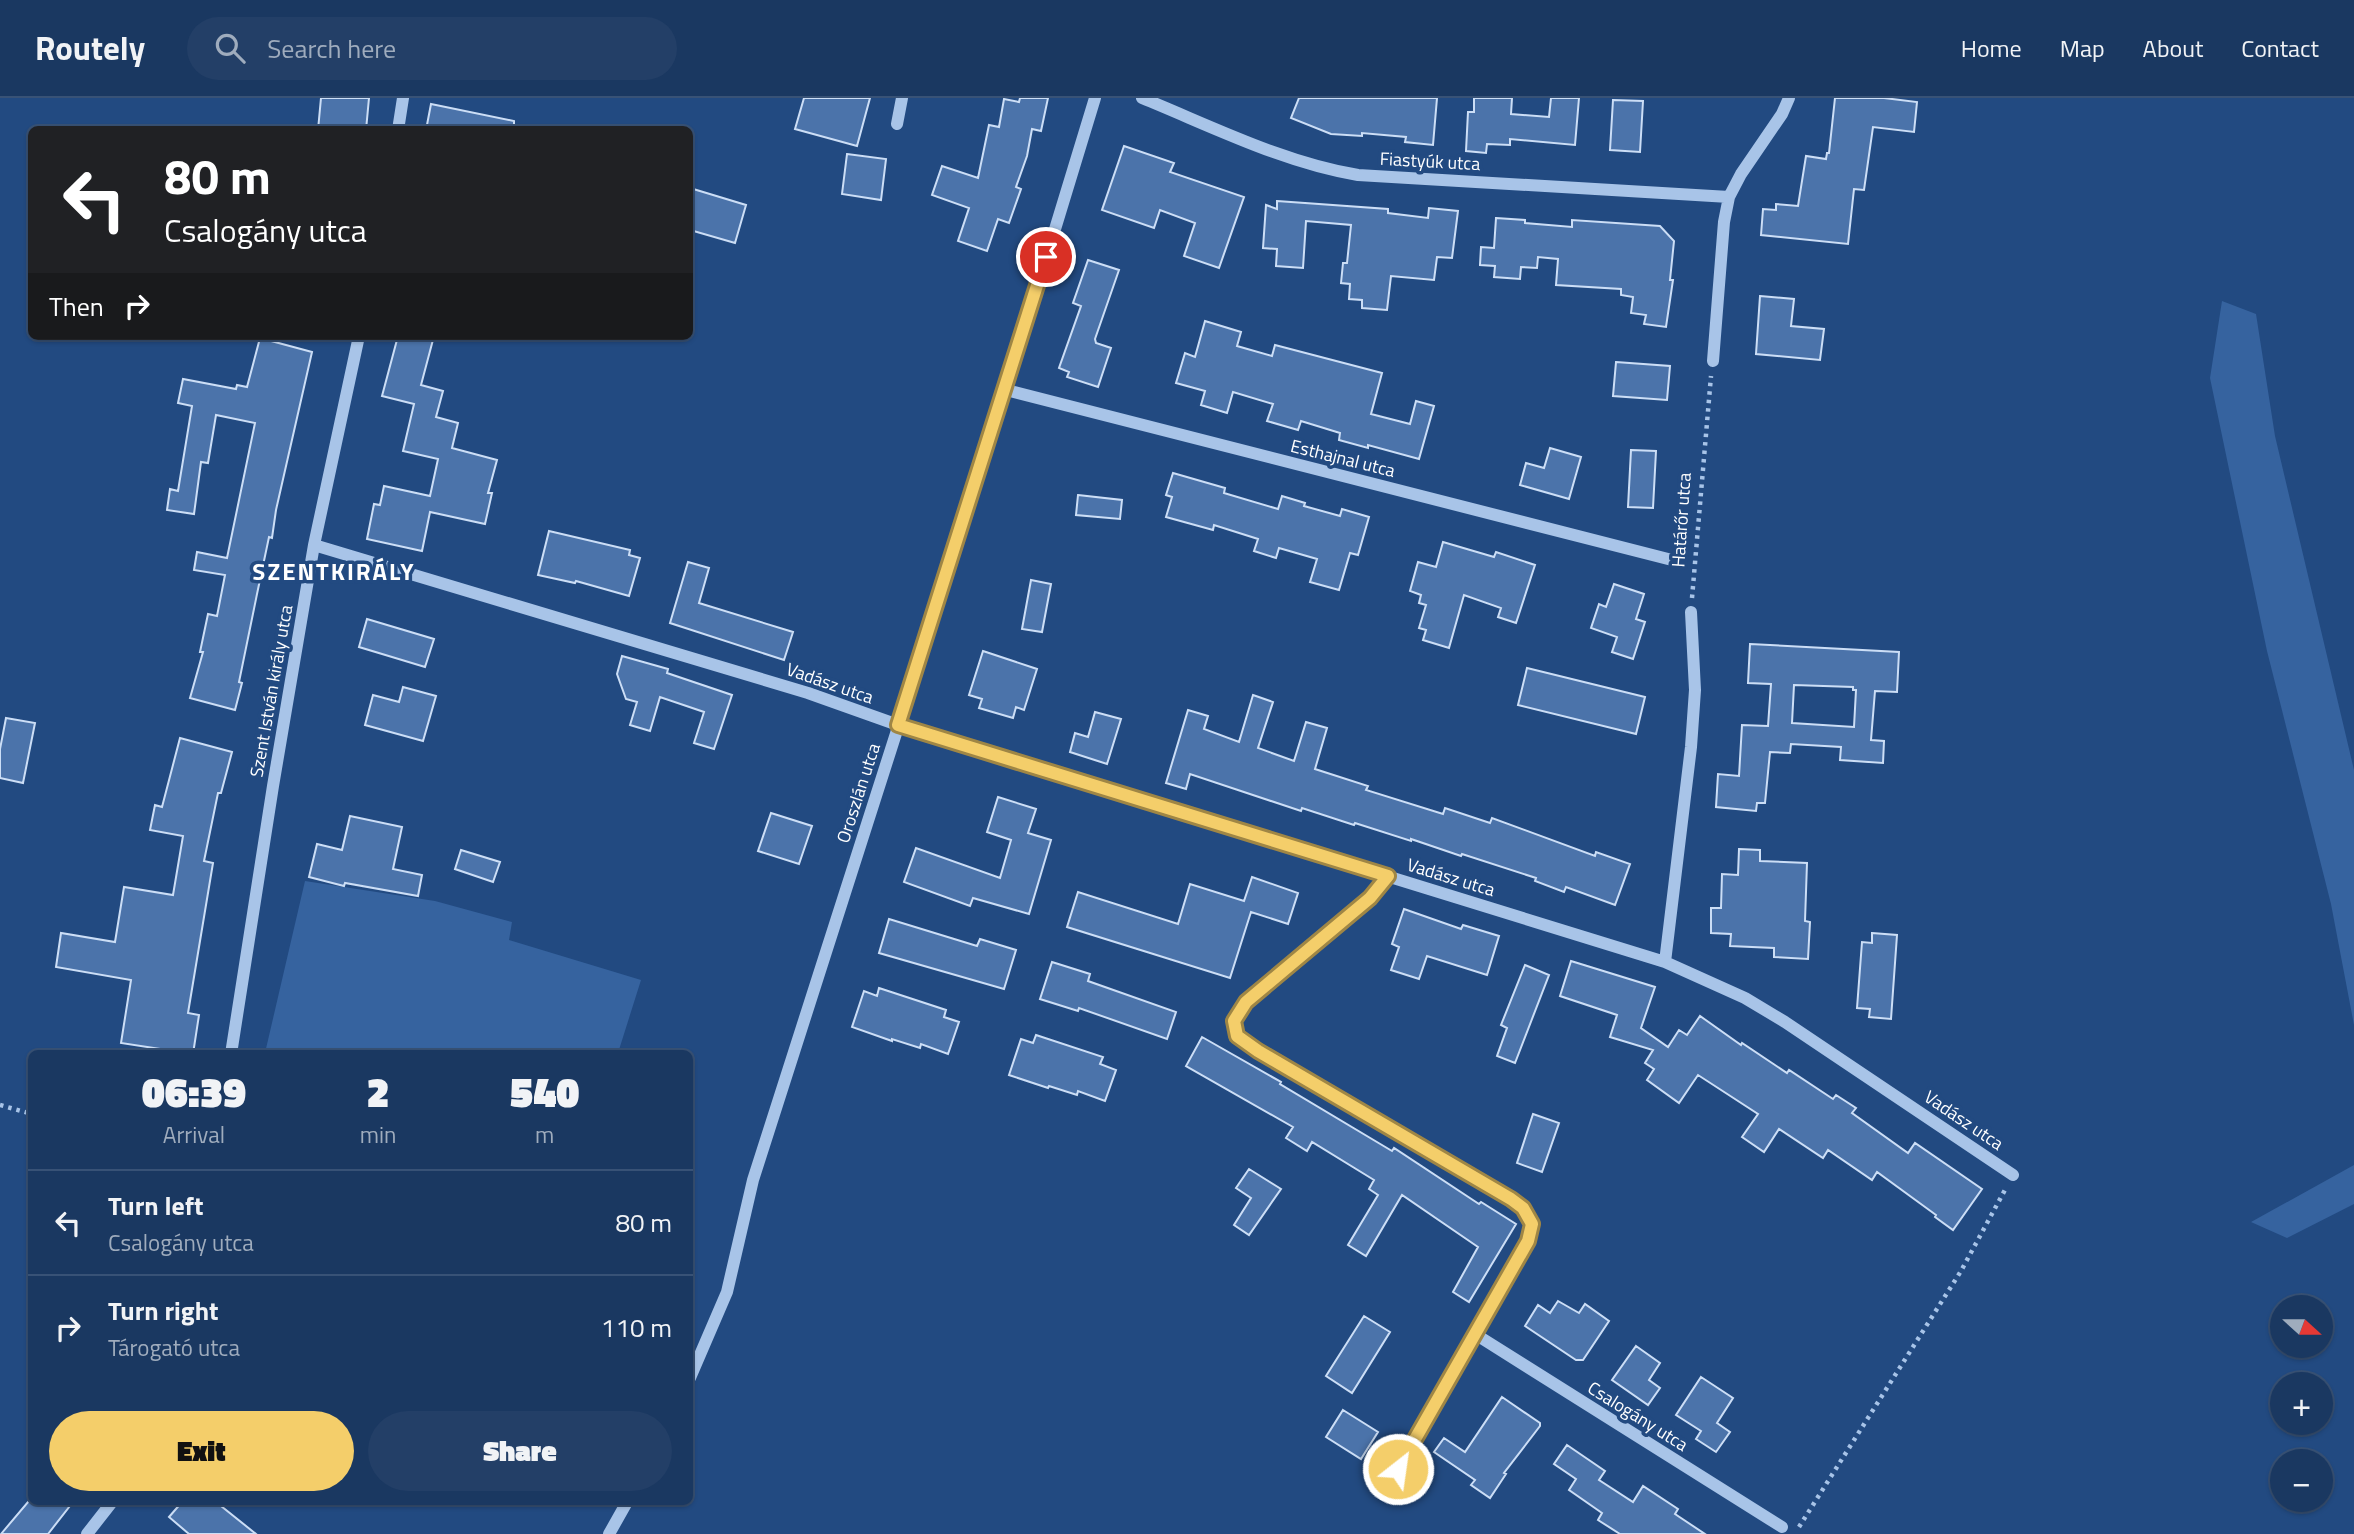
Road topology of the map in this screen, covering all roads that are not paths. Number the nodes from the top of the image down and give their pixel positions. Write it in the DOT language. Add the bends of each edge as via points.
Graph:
graph roads {
  1 [pos="403,98"];
  2 [pos="902,98"];
  3 [pos="1095,98"];
  4 [pos="1142,98"];
  5 [pos="1789,98"];
  6 [pos="897,124"];
  7 [pos="399,126"];
  8 [pos="1730,197"];
  9 [pos="358,340"];
  10 [pos="1713,361"];
  11 [pos="1006,390"];
  12 [pos="314,545"];
  13 [pos="1672,560"];
  14 [pos="1691,612"];
  15 [pos="898,725"];
  16 [pos="1388,876"];
  17 [pos="1665,962"];
  18 [pos="232,1050"];
  19 [pos="2013,1175"];
  20 [pos="1475,1334"];
  21 [pos="693,1370"];
  22 [pos="1398,1469"];
  23 [pos="110,1505"];
  24 [pos="625,1505"];
  25 [pos="1782,1527"];
  26 [pos="87,1534"];
  27 [pos="609,1534"];
  1 -- 7 [label="street"];
  2 -- 6 [label="street"];
  3 -- 11 [label="street, Oroszlán utca"];
  4 -- 8 [label="street, Fiastyúk utca" via="1329,170"];
  5 -- 8 [label="street"];
  8 -- 10 [label="street"];
  9 -- 12 [label="street, Szent István király utca"];
  11 -- 13 [label="street, Esthajnal utca"];
  11 -- 15 [label="street, Oroszlán utca"];
  12 -- 15 [label="street, Vadász utca" via="808,693"];
  12 -- 18 [label="street, Szent István király utca"];
  14 -- 17 [label="street" via="1695,690 1691,747"];
  15 -- 16 [label="street, Vadász utca"];
  15 -- 21 [label="street, Oroszlán utca" via="753,1180 727,1292"];
  16 -- 17 [label="street, Vadász utca"];
  16 -- 20 [label="street" via="1370,898 1246,1002 1234,1021 1237,1036 1523,1208 1532,1224 1528,1241"];
  17 -- 19 [label="street, Vadász utca" via="1745,998 1785,1022"];
  20 -- 22 [label="street"];
  20 -- 25 [label="street, Csalogány utca"];
  23 -- 26 [label="street"];
  24 -- 27 [label="street"];
}
